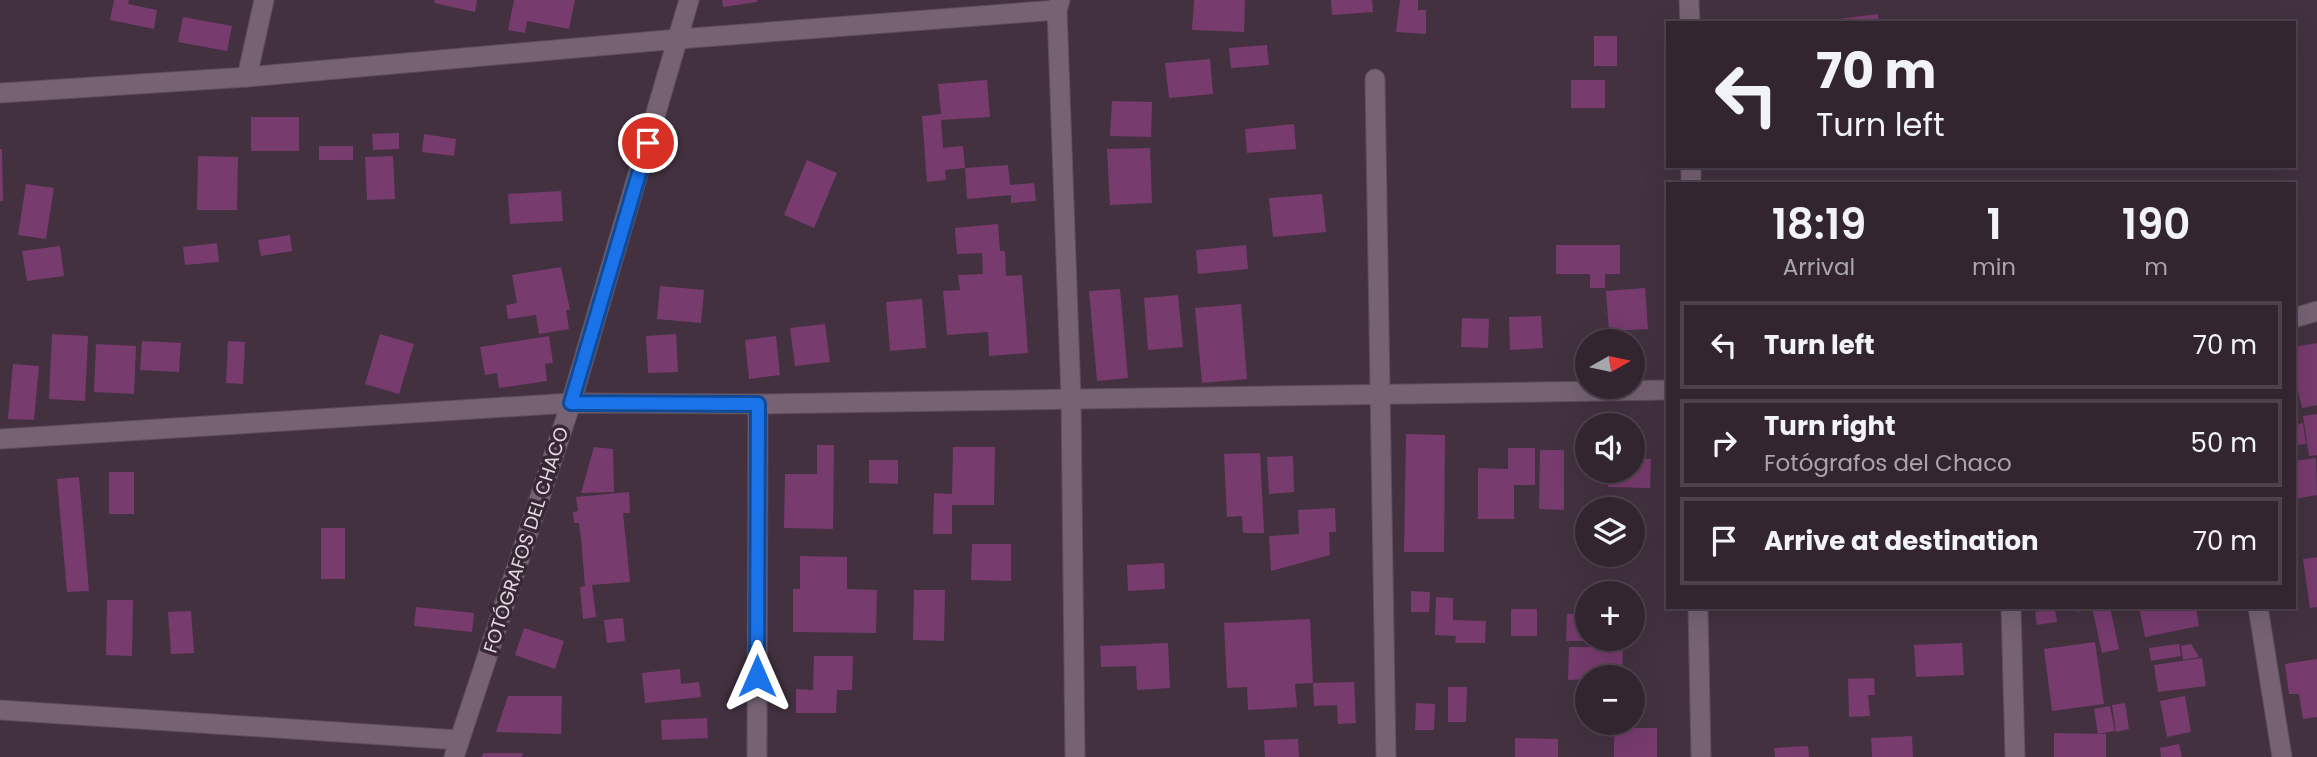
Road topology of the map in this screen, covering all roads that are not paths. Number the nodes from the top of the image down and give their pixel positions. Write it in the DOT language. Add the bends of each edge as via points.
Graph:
graph roads {
  1 [pos="264,0"];
  2 [pos="689,0"];
  3 [pos="1689,0"];
  4 [pos="1059,5"];
  5 [pos="1690,21"];
  6 [pos="678,39"];
  7 [pos="247,77"];
  8 [pos="1375,79"];
  9 [pos="0,93"];
  10 [pos="2317,311"];
  11 [pos="2296,317"];
  12 [pos="1666,390"];
  13 [pos="1380,394"];
  14 [pos="1071,397"];
  15 [pos="571,403"];
  16 [pos="758,404"];
  17 [pos="0,439"];
  18 [pos="1698,609"];
  19 [pos="2011,609"];
  20 [pos="2258,609"];
  21 [pos="0,710"];
  22 [pos="457,749"];
  23 [pos="757,757"];
  24 [pos="1075,757"];
  25 [pos="1386,757"];
  26 [pos="1701,757"];
  27 [pos="2015,757"];
  28 [pos="2282,757"];
  1 -- 7 [label="street"];
  2 -- 6 [label="street, FOTÓGRAFOS DEL CHACO"];
  3 -- 5 [label="street"];
  4 -- 6 [label="street"];
  4 -- 14 [label="street"];
  6 -- 7 [label="street"];
  6 -- 15 [label="street, FOTÓGRAFOS DEL CHACO"];
  7 -- 9 [label="street"];
  8 -- 13 [label="street"];
  10 -- 11 [label="street"];
  12 -- 13 [label="street"];
  13 -- 14 [label="street"];
  13 -- 25 [label="street"];
  14 -- 16 [label="street"];
  14 -- 24 [label="street"];
  15 -- 16 [label="street"];
  15 -- 17 [label="street"];
  15 -- 22 [label="street, FOTÓGRAFOS DEL CHACO"];
  16 -- 23 [label="street"];
  18 -- 26 [label="street"];
  19 -- 27 [label="street"];
  20 -- 28 [label="street"];
  21 -- 22 [label="street"];
}
